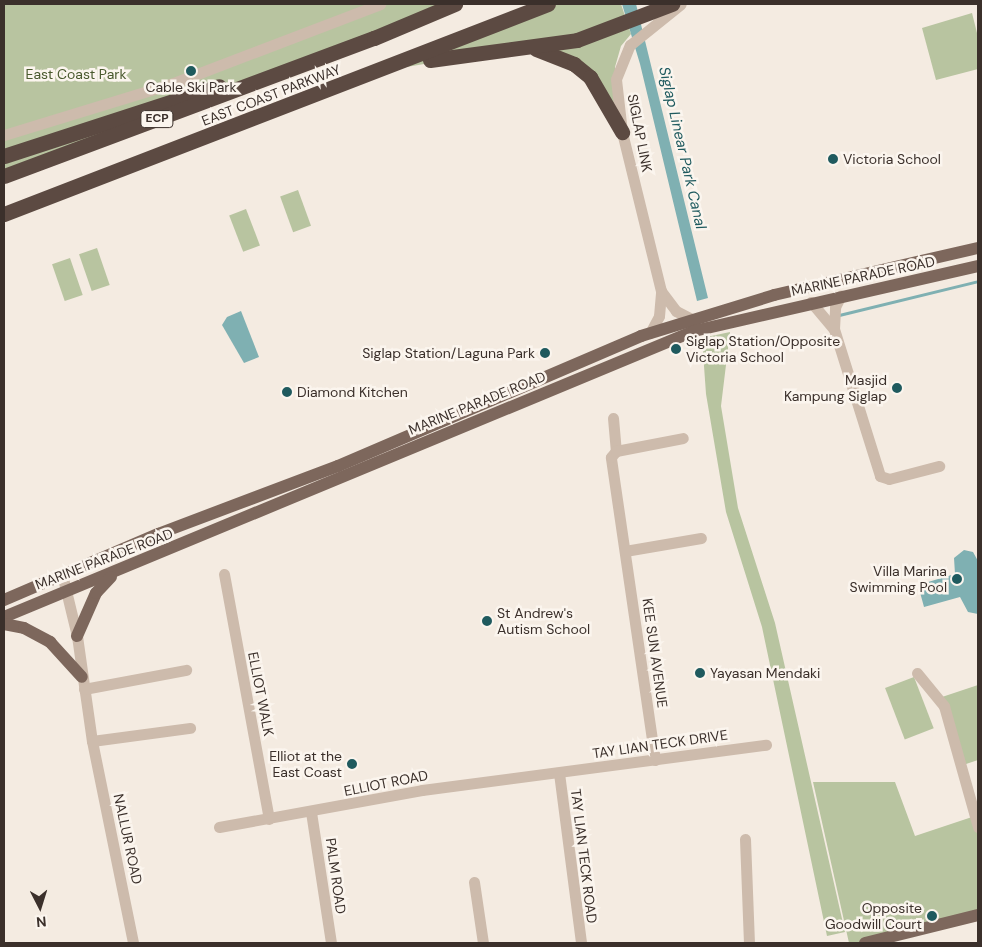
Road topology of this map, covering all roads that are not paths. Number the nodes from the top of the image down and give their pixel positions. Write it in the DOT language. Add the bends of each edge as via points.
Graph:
graph roads {
  1 [pos="380,4"];
  2 [pos="455,4"];
  3 [pos="548,4"];
  4 [pos="672,4"];
  5 [pos="681,4"];
  6 [pos="650,20"];
  7 [pos="525,46"];
  8 [pos="310,63"];
  9 [pos="390,68"];
  10 [pos="622,132"];
  11 [pos="4,135"];
  12 [pos="4,156"];
  13 [pos="4,176"];
  14 [pos="4,214"];
  15 [pos="978,248"];
  16 [pos="978,266"];
  17 [pos="661,291"];
  18 [pos="841,295"];
  19 [pos="811,302"];
  20 [pos="694,320"];
  21 [pos="834,329"];
  22 [pos="650,333"];
  23 [pos="613,418"];
  24 [pos="683,438"];
  25 [pos="616,450"];
  26 [pos="938,466"];
  27 [pos="701,538"];
  28 [pos="625,551"];
  29 [pos="62,574"];
  30 [pos="114,574"];
  31 [pos="224,574"];
  32 [pos="66,592"];
  33 [pos="4,600"];
  34 [pos="4,617"];
  35 [pos="4,624"];
  36 [pos="77,636"];
  37 [pos="186,670"];
  38 [pos="917,672"];
  39 [pos="83,683"];
  40 [pos="190,728"];
  41 [pos="92,741"];
  42 [pos="766,745"];
  43 [pos="655,760"];
  44 [pos="559,773"];
  45 [pos="971,792"];
  46 [pos="978,802"];
  47 [pos="311,812"];
  48 [pos="269,819"];
  49 [pos="219,827"];
  50 [pos="978,828"];
  51 [pos="745,839"];
  52 [pos="474,882"];
  53 [pos="978,915"];
  54 [pos="978,923"];
  55 [pos="133,943"];
  56 [pos="331,943"];
  57 [pos="483,943"];
  58 [pos="581,943"];
  59 [pos="749,943"];
  60 [pos="865,943"];
  61 [pos="900,943"];
  1 -- 11 [label="street" via="172,84"];
  2 -- 8 [label="highway, EAST COAST PARKWAY / ECP"];
  3 -- 9 [label="highway, EAST COAST PARKWAY / ECP"];
  4 -- 6 [label="highway"];
  5 -- 6 [label="street, SIGLAP LINK"];
  6 -- 7 [label="highway" via="563,43"];
  6 -- 10 [label="street, SIGLAP LINK" via="630,46 616,79"];
  7 -- 9 [label="highway" via="477,51"];
  7 -- 10 [label="highway" via="561,57 590,77"];
  8 -- 12 [label="highway" via="212,88"];
  8 -- 13 [label="highway, EAST COAST PARKWAY / ECP"];
  9 -- 14 [label="highway, EAST COAST PARKWAY / ECP"];
  10 -- 17 [label="street, SIGLAP LINK"];
  15 -- 20 [label="main road, MARINE PARADE ROAD" via="774,295"];
  16 -- 18 [label="main road, MARINE PARADE ROAD"];
  17 -- 20 [label="street, SIGLAP LINK" via="676,311"];
  17 -- 22 [label="street, SIGLAP LINK" via="660,316"];
  18 -- 19 [label="main road, MARINE PARADE ROAD"];
  18 -- 21 [label="street" via="835,307"];
  19 -- 21 [label="street"];
  19 -- 30 [label="main road, MARINE PARADE ROAD" via="694,331 646,349"];
  20 -- 22 [label="main road, MARINE PARADE ROAD"];
  21 -- 26 [label="street" via="879,474 890,479"];
  22 -- 29 [label="main road, MARINE PARADE ROAD" via="338,466"];
  23 -- 25 [label="street, KEE SUN AVENUE"];
  24 -- 25 [label="street"];
  25 -- 28 [label="street, KEE SUN AVENUE" via="611,457"];
  27 -- 28 [label="street"];
  28 -- 43 [label="street, KEE SUN AVENUE"];
  29 -- 32 [label="street, NALLUR ROAD"];
  29 -- 33 [label="main road, MARINE PARADE ROAD"];
  30 -- 32 [label="main road, MARINE PARADE ROAD"];
  30 -- 36 [label="main road" via="96,593"];
  31 -- 48 [label="street, ELLIOT WALK"];
  32 -- 34 [label="main road, MARINE PARADE ROAD"];
  32 -- 36 [label="street, NALLUR ROAD"];
  35 -- 39 [label="main road" via="24,628 50,642"];
  36 -- 39 [label="street, NALLUR ROAD"];
  37 -- 39 [label="street"];
  38 -- 45 [label="street" via="944,706"];
  39 -- 41 [label="street, NALLUR ROAD"];
  40 -- 41 [label="street"];
  41 -- 55 [label="street, NALLUR ROAD"];
  42 -- 43 [label="street, TAY LIAN TECK DRIVE"];
  43 -- 44 [label="street, TAY LIAN TECK DRIVE"];
  44 -- 47 [label="street, ELLIOT ROAD" via="422,790"];
  44 -- 58 [label="street, TAY LIAN TECK ROAD"];
  45 -- 46 [label="street"];
  45 -- 50 [label="street"];
  47 -- 48 [label="street, ELLIOT ROAD"];
  47 -- 56 [label="street, PALM ROAD"];
  48 -- 49 [label="street, ELLIOT ROAD"];
  51 -- 59 [label="street"];
  52 -- 57 [label="street"];
  53 -- 60 [label="main road"];
  54 -- 61 [label="main road"];
}
